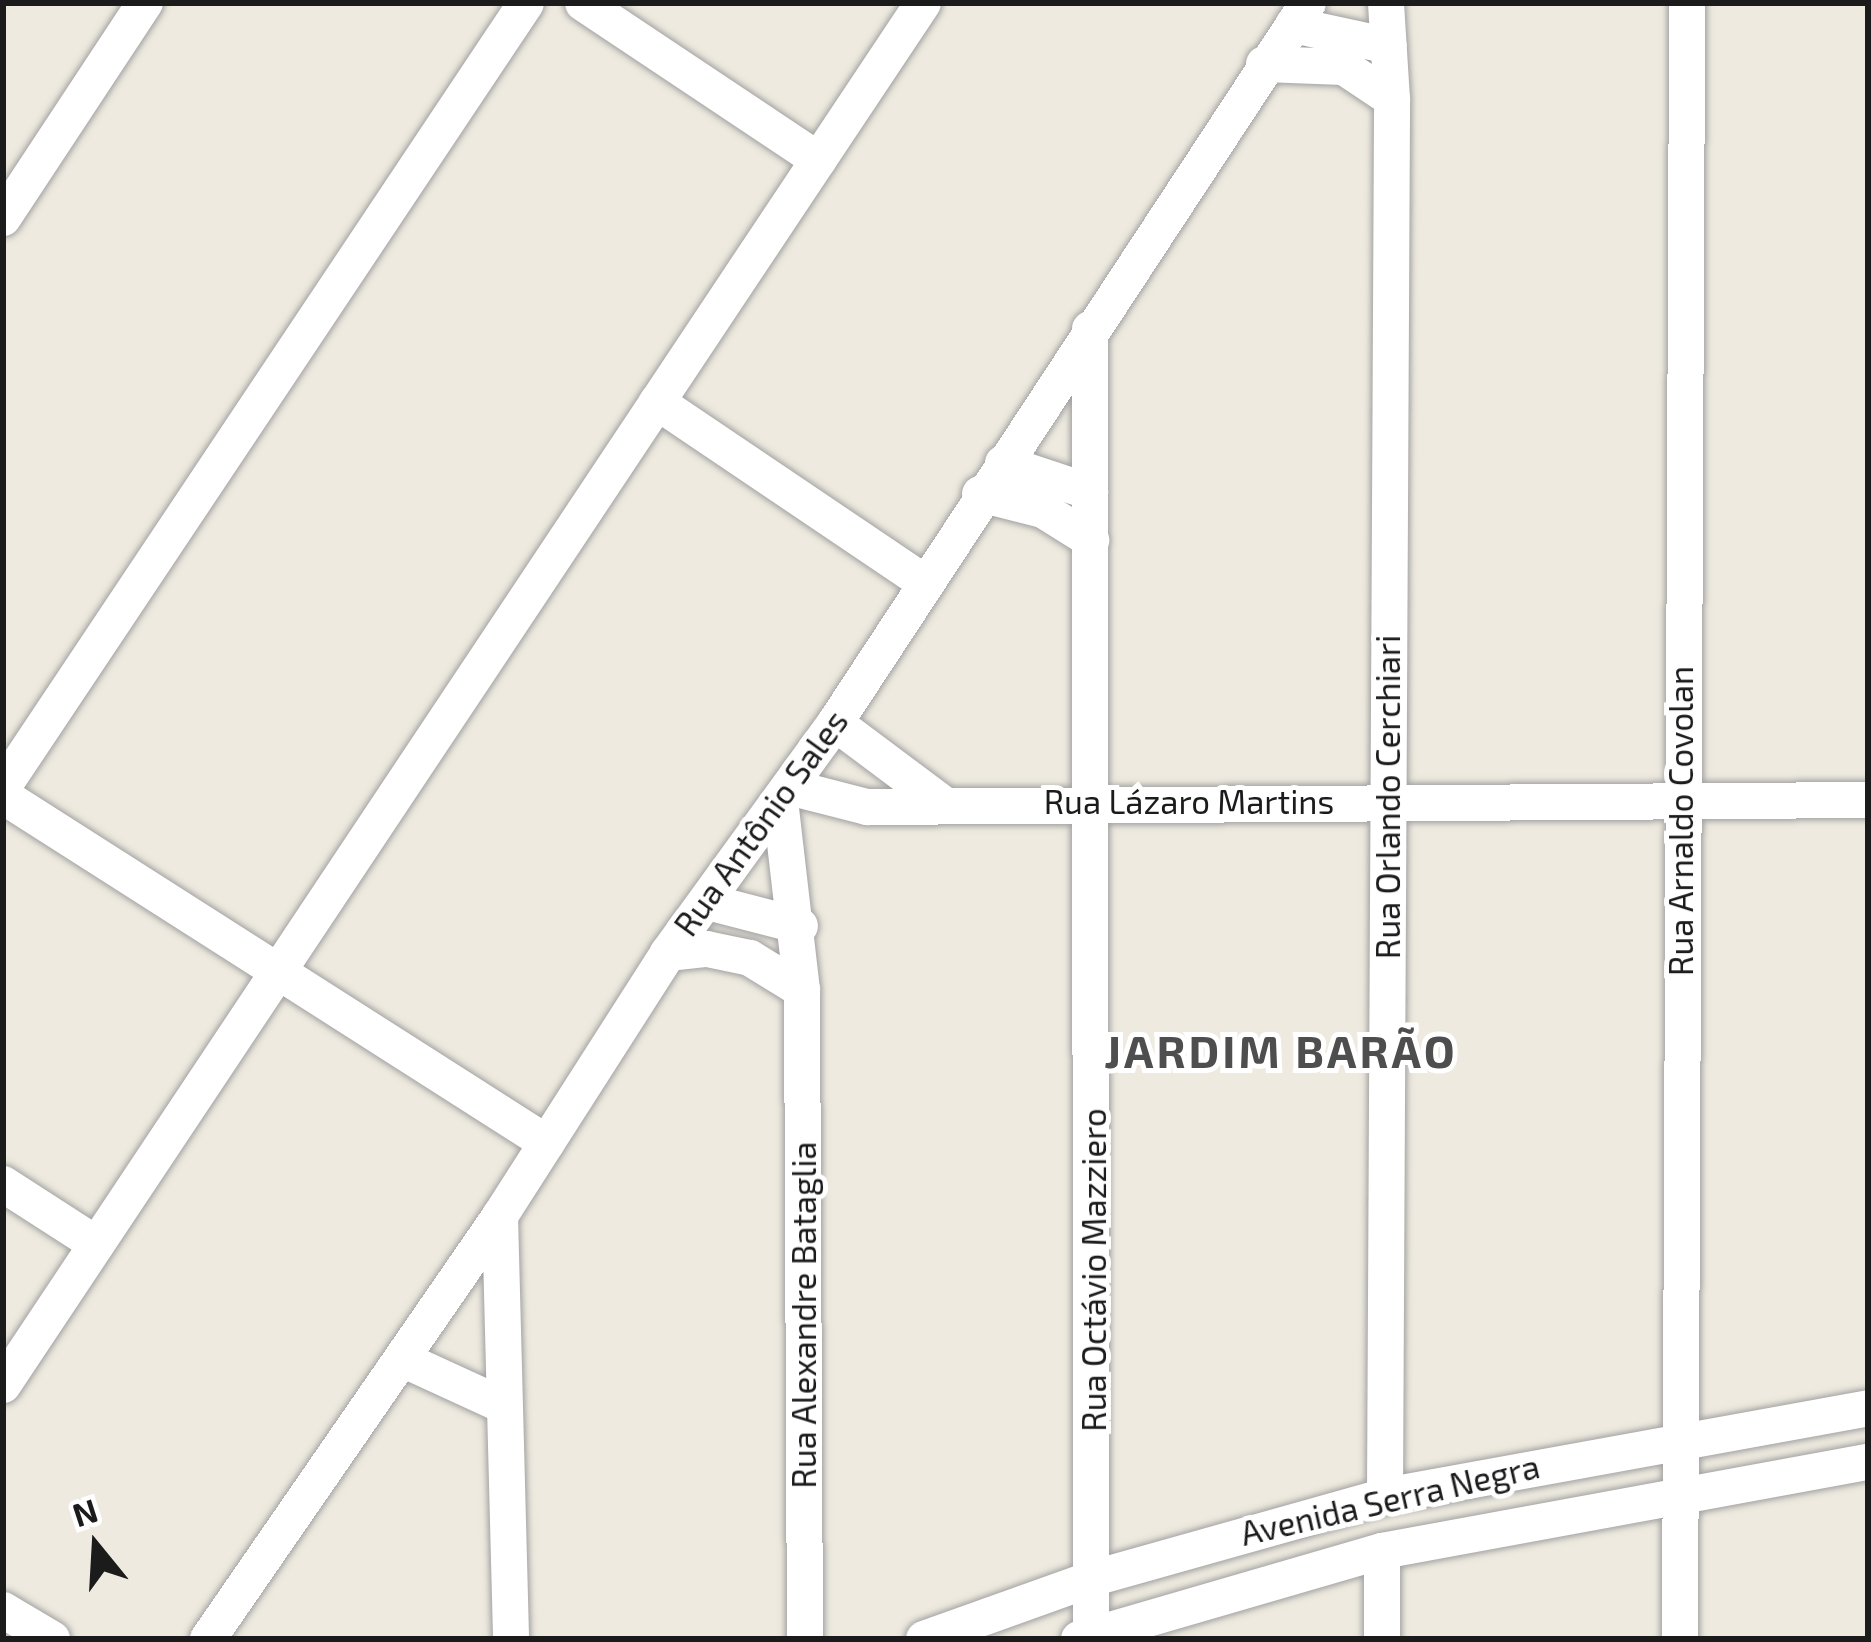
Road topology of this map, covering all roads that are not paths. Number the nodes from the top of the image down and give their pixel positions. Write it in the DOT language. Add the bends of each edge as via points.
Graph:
graph roads {
  1 [pos="145,3"];
  2 [pos="526,3"];
  3 [pos="583,3"];
  4 [pos="922,3"];
  5 [pos="1386,3"];
  6 [pos="1687,3"];
  7 [pos="1300,14"];
  8 [pos="1389,46"];
  9 [pos="1264,64"];
  10 [pos="1392,99"];
  11 [pos="818,160"];
  12 [pos="3,218"];
  13 [pos="1090,328"];
  14 [pos="657,402"];
  15 [pos="1003,463"];
  16 [pos="1090,492"];
  17 [pos="980,494"];
  18 [pos="1091,540"];
  19 [pos="924,582"];
  20 [pos="835,723"];
  21 [pos="3,792"];
  22 [pos="784,794"];
  23 [pos="1681,798"];
  24 [pos="1868,800"];
  25 [pos="1095,802"];
  26 [pos="1388,802"];
  27 [pos="942,803"];
  28 [pos="708,902"];
  29 [pos="800,926"];
  30 [pos="668,953"];
  31 [pos="276,974"];
  32 [pos="802,990"];
  33 [pos="547,1142"];
  34 [pos="3,1184"];
  35 [pos="500,1216"];
  36 [pos="96,1244"];
  37 [pos="402,1359"];
  38 [pos="3,1385"];
  39 [pos="505,1406"];
  40 [pos="1868,1408"];
  41 [pos="1680,1438"];
  42 [pos="1868,1462"];
  43 [pos="1679,1492"];
  44 [pos="1385,1496"];
  45 [pos="1382,1551"];
  46 [pos="1094,1578"];
  47 [pos="3,1610"];
  48 [pos="1087,1637"];
  49 [pos="52,1639"];
  50 [pos="208,1639"];
  51 [pos="511,1639"];
  52 [pos="805,1639"];
  53 [pos="924,1639"];
  54 [pos="1382,1639"];
  55 [pos="1680,1639"];
  1 -- 12 [label="street"];
  2 -- 21 [label="street"];
  3 -- 11 [label="street"];
  4 -- 11 [label="street"];
  5 -- 8 [label="street, Rua Orlando Cerchiari"];
  6 -- 23 [label="street, Rua Arnaldo Covolan"];
  7 -- 8 [label="street"];
  7 -- 9 [label="street, Rua Antônio Sales"];
  8 -- 10 [label="street, Rua Orlando Cerchiari"];
  9 -- 10 [label="street" via="1344,67"];
  9 -- 13 [label="street, Rua Antônio Sales"];
  10 -- 26 [label="street, Rua Orlando Cerchiari"];
  11 -- 14 [label="street"];
  13 -- 15 [label="street, Rua Antônio Sales"];
  13 -- 16 [label="street, Rua Octávio Mazziero"];
  14 -- 19 [label="street"];
  14 -- 31 [label="street"];
  15 -- 16 [label="street"];
  15 -- 17 [label="street, Rua Antônio Sales"];
  16 -- 18 [label="street, Rua Octávio Mazziero"];
  17 -- 18 [label="street" via="1043,510"];
  17 -- 19 [label="street, Rua Antônio Sales"];
  18 -- 25 [label="street, Rua Octávio Mazziero"];
  19 -- 20 [label="street, Rua Antônio Sales"];
  20 -- 22 [label="street, Rua Antônio Sales"];
  20 -- 27 [label="street"];
  21 -- 31 [label="street"];
  22 -- 27 [label="street, Rua Lázaro Martins" via="867,807"];
  22 -- 28 [label="street, Rua Antônio Sales"];
  22 -- 29 [label="street, Rua Alexandre Bataglia"];
  23 -- 24 [label="street, Rua Lázaro Martins"];
  23 -- 26 [label="street, Rua Lázaro Martins"];
  23 -- 41 [label="street, Rua Arnaldo Covolan"];
  25 -- 26 [label="street, Rua Lázaro Martins"];
  25 -- 27 [label="street, Rua Lázaro Martins"];
  25 -- 46 [label="street, Rua Octávio Mazziero"];
  26 -- 44 [label="street, Rua Orlando Cerchiari"];
  28 -- 29 [label="street"];
  28 -- 30 [label="street, Rua Antônio Sales"];
  29 -- 32 [label="street, Rua Alexandre Bataglia"];
  30 -- 32 [label="street" via="707,949 750,958"];
  30 -- 33 [label="street, Rua Antônio Sales"];
  31 -- 33 [label="street"];
  31 -- 36 [label="street"];
  32 -- 52 [label="street, Rua Alexandre Bataglia"];
  33 -- 35 [label="street, Rua Antônio Sales"];
  34 -- 36 [label="street"];
  35 -- 37 [label="street, Rua Antônio Sales"];
  35 -- 39 [label="street"];
  36 -- 38 [label="street"];
  37 -- 39 [label="street"];
  37 -- 50 [label="street, Rua Antônio Sales"];
  39 -- 51 [label="street"];
  40 -- 41 [label="street, Avenida Serra Negra"];
  41 -- 43 [label="street, Rua Arnaldo Covolan"];
  41 -- 44 [label="street, Avenida Serra Negra"];
  42 -- 43 [label="street, Avenida Serra Negra"];
  43 -- 45 [label="street, Avenida Serra Negra"];
  43 -- 55 [label="street, Rua Arnaldo Covolan"];
  44 -- 46 [label="street, Avenida Serra Negra"];
  45 -- 48 [label="street, Avenida Serra Negra"];
  45 -- 54 [label="street"];
  46 -- 48 [label="street, Rua Octávio Mazziero"];
  46 -- 53 [label="street, Avenida Serra Negra"];
  47 -- 49 [label="street"];
}
